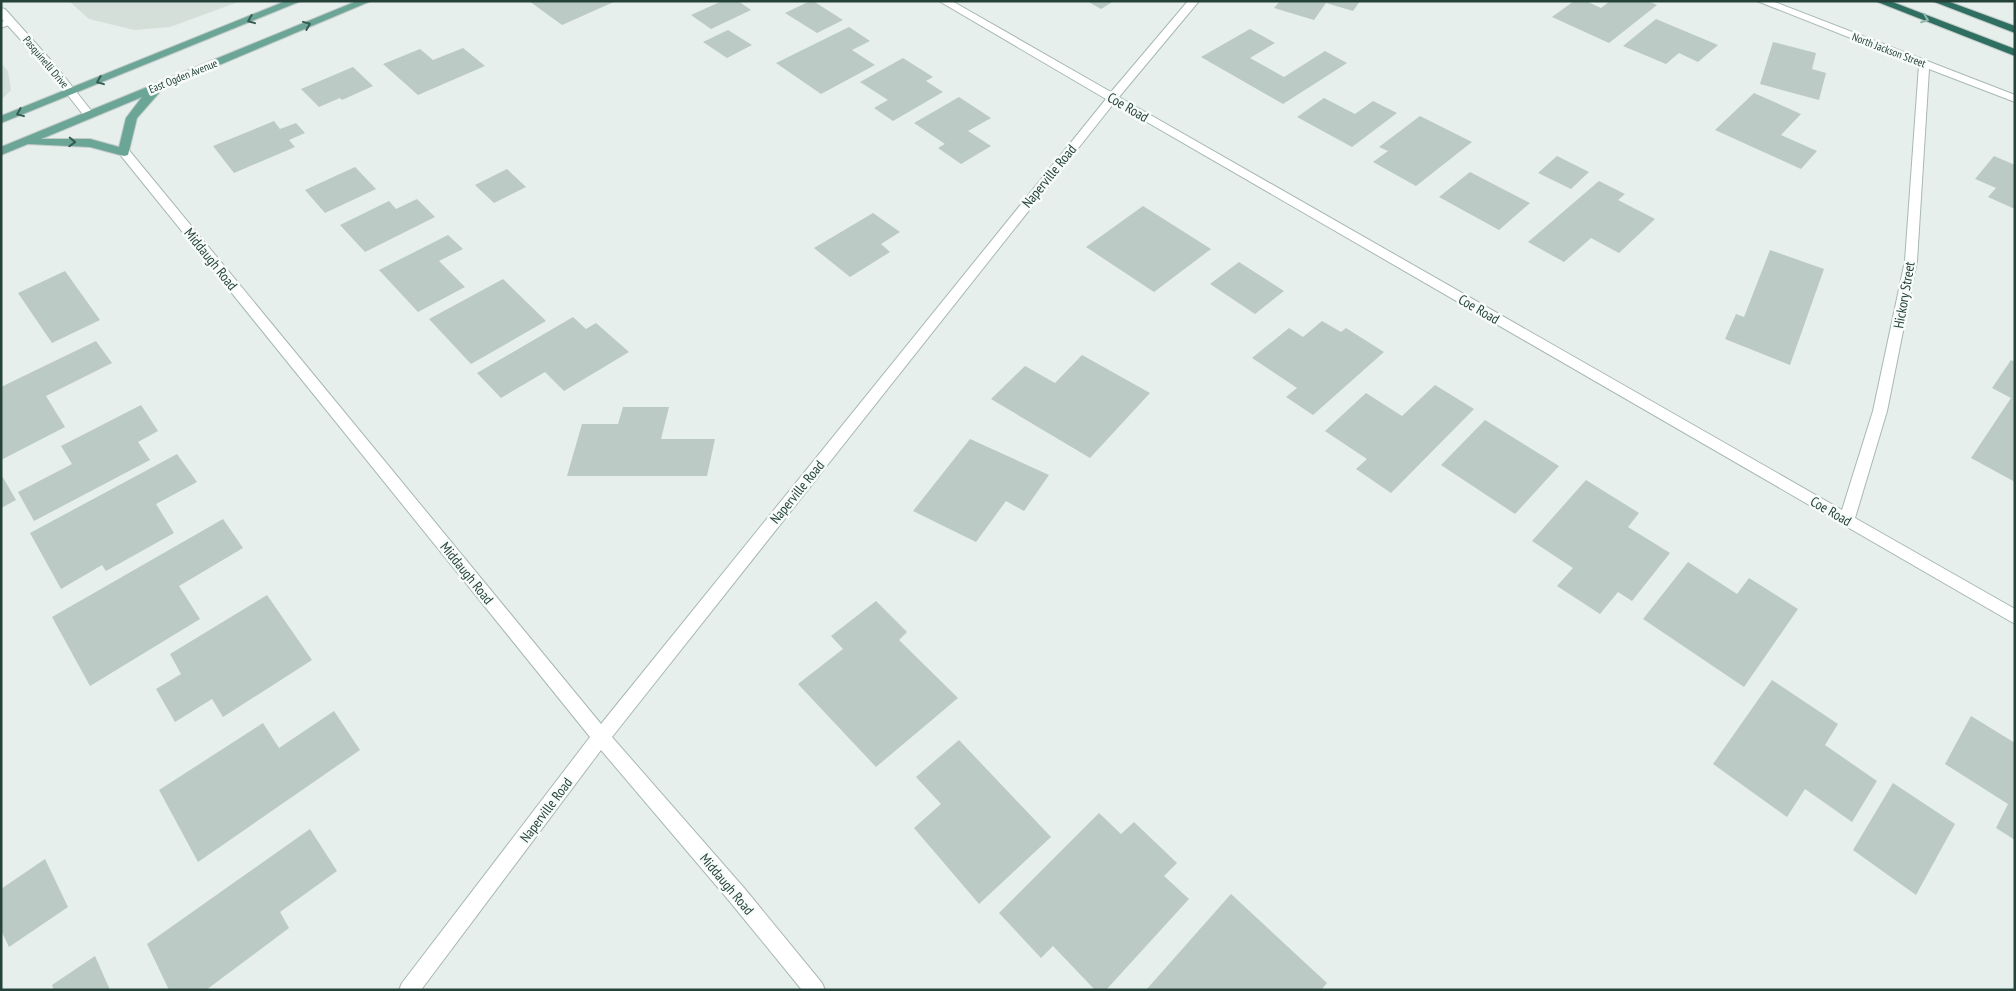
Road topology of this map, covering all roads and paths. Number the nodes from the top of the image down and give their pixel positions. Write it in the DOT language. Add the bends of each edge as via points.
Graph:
graph roads {
  1 [pos="296,1"];
  2 [pos="366,1"];
  3 [pos="944,1"];
  4 [pos="1194,1"];
  5 [pos="1762,1"];
  6 [pos="1880,1"];
  7 [pos="1937,1"];
  8 [pos="1,11"];
  9 [pos="6,24"];
  10 [pos="2015,30"];
  11 [pos="2015,53"];
  12 [pos="1924,64"];
  13 [pos="162,85"];
  14 [pos="71,92"];
  15 [pos="1112,98"];
  16 [pos="2015,99"];
  17 [pos="89,115"];
  18 [pos="1,120"];
  19 [pos="23,142"];
  20 [pos="1,151"];
  21 [pos="124,152"];
  22 [pos="1847,520"];
  23 [pos="2015,616"];
  24 [pos="601,736"];
  25 [pos="408,990"];
  26 [pos="815,990"];
  1 -- 14 [label="main road, East Ogden Avenue, one-way"];
  13 -- 2 [label="main road, East Ogden Avenue, one-way"];
  3 -- 15 [label="street, Coe Road"];
  4 -- 15 [label="street, Naperville Road"];
  5 -- 12 [label="street, North Jackson Street"];
  6 -- 11 [label="highway, one-way"];
  7 -- 10 [label="highway"];
  8 -- 9 [label="street, Pasquinelli Drive"];
  9 -- 14 [label="street, Pasquinelli Drive" via="52,68"];
  12 -- 16 [label="street, North Jackson Street"];
  12 -- 22 [label="street, Hickory Street" via="1911,261 1880,411"];
  13 -- 17 [label="main road, East Ogden Avenue"];
  13 -- 21 [label="main road" via="134,112 127,127"];
  14 -- 17 [label="street, Pasquinelli Drive"];
  14 -- 18 [label="main road, East Ogden Avenue, one-way"];
  15 -- 22 [label="street, Coe Road"];
  15 -- 24 [label="street, Naperville Road"];
  17 -- 19 [label="main road, East Ogden Avenue"];
  19 -- 20 [label="main road, East Ogden Avenue"];
  19 -- 21 [label="main road, one-way" via="90,143"];
  21 -- 24 [label="street, Middaugh Road"];
  22 -- 23 [label="street, Coe Road"];
  24 -- 25 [label="street, Naperville Road"];
  24 -- 26 [label="street, Middaugh Road"];
}
